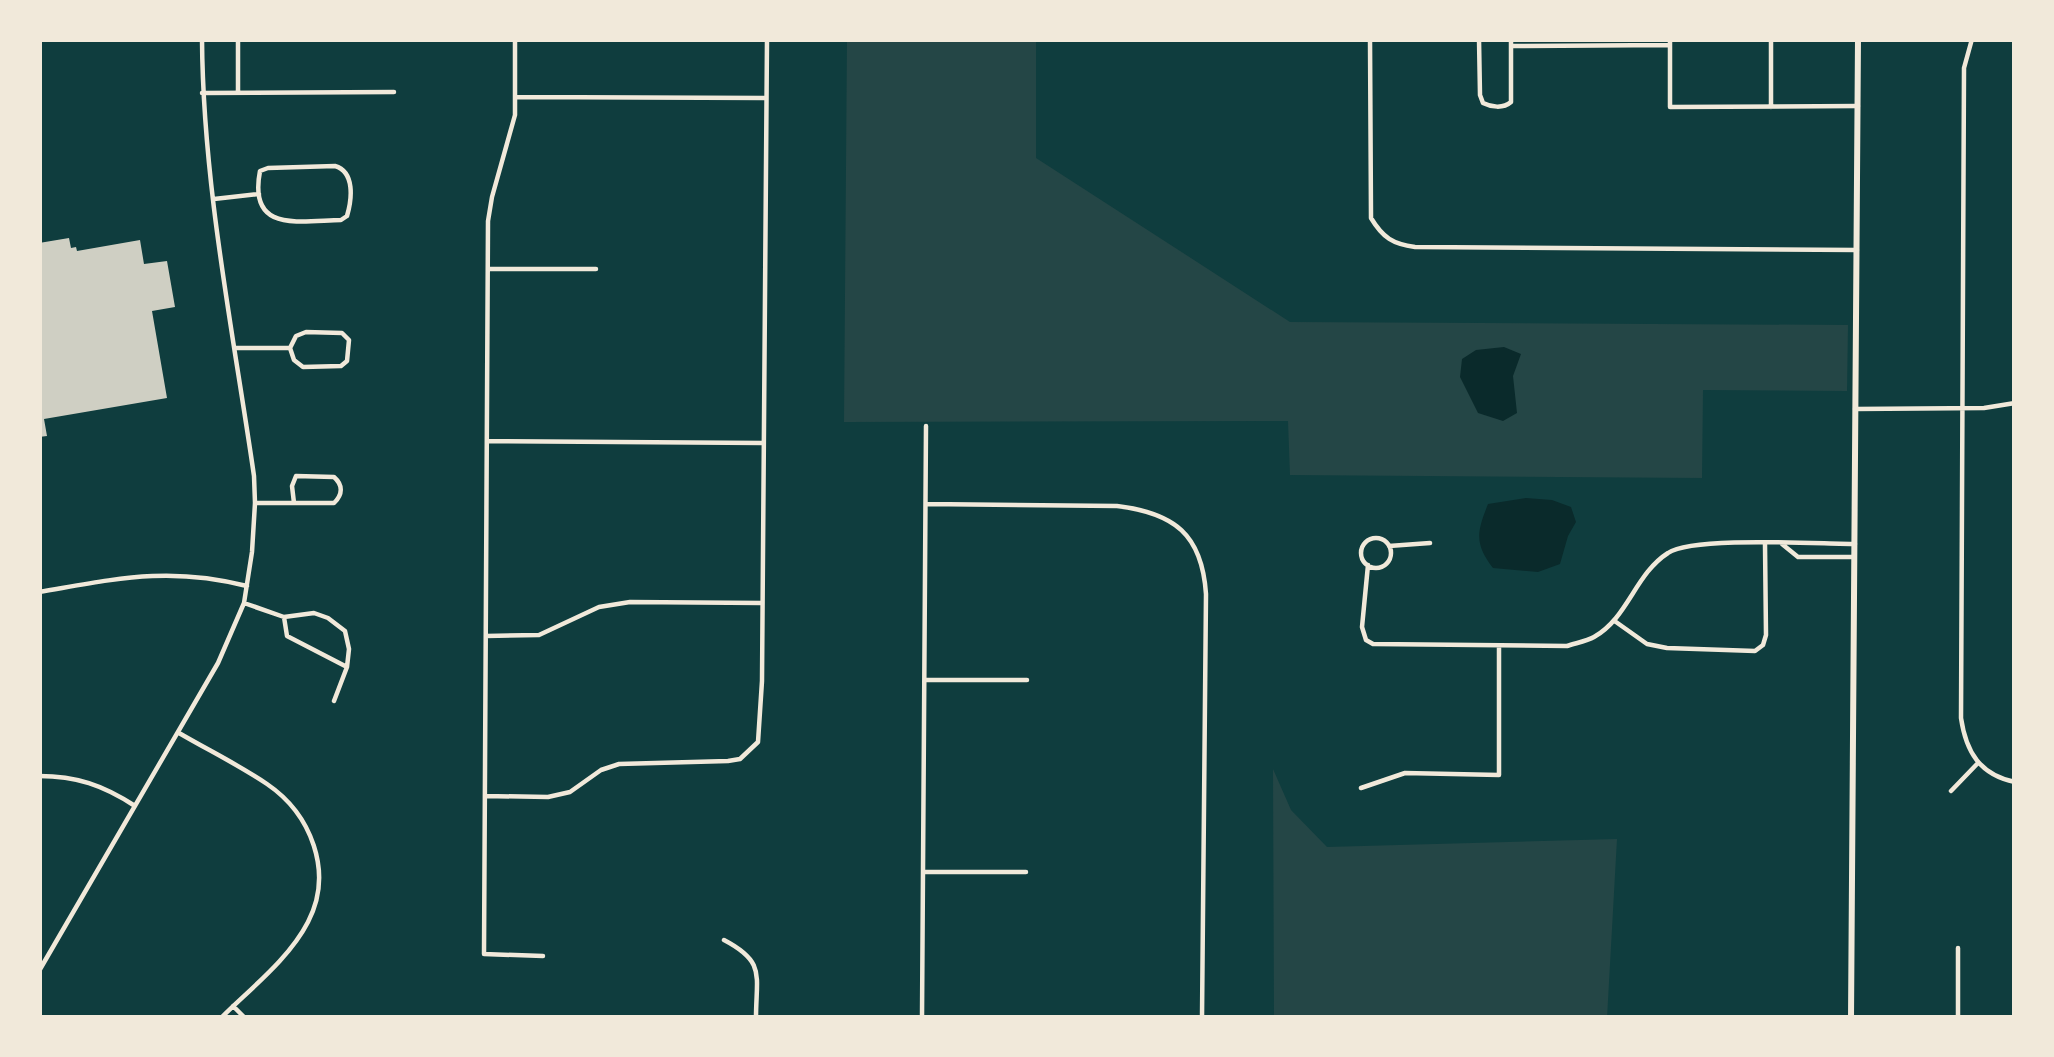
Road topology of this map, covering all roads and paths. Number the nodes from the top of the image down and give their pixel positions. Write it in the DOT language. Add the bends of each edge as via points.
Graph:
graph roads {
  1 [pos="202,39"];
  2 [pos="238,39"];
  3 [pos="515,39"];
  4 [pos="767,39"];
  5 [pos="1370,39"];
  6 [pos="1479,39"];
  7 [pos="1772,39"];
  8 [pos="1858,39"];
  9 [pos="1972,39"];
  10 [pos="1511,42"];
  11 [pos="1592,42"];
  12 [pos="1670,42"];
  13 [pos="238,92"];
  14 [pos="394,92"];
  15 [pos="202,93"];
  16 [pos="517,97"];
  17 [pos="766,98"];
  18 [pos="1858,106"];
  19 [pos="1771,107"];
  20 [pos="259,194"];
  21 [pos="214,199"];
  22 [pos="1857,250"];
  23 [pos="488,269"];
  24 [pos="596,269"];
  25 [pos="235,348"];
  26 [pos="290,348"];
  27 [pos="2015,403"];
  28 [pos="1963,408"];
  29 [pos="1856,409"];
  30 [pos="926,426"];
  31 [pos="487,441"];
  32 [pos="764,443"];
  33 [pos="294,502"];
  34 [pos="255,503"];
  35 [pos="926,504"];
  36 [pos="1430,543"];
  37 [pos="1765,544"];
  38 [pos="1782,544"];
  39 [pos="1855,544"];
  40 [pos="1389,546"];
  41 [pos="1854,557"];
  42 [pos="1368,565"];
  43 [pos="247,586"];
  44 [pos="39,592"];
  45 [pos="244,603"];
  46 [pos="762,603"];
  47 [pos="284,617"];
  48 [pos="1615,621"];
  49 [pos="486,636"];
  50 [pos="1499,646"];
  51 [pos="346,668"];
  52 [pos="926,680"];
  53 [pos="1027,680"];
  54 [pos="334,701"];
  55 [pos="179,733"];
  56 [pos="1977,764"];
  57 [pos="39,776"];
  58 [pos="2015,782"];
  59 [pos="1361,788"];
  60 [pos="1951,791"];
  61 [pos="485,796"];
  62 [pos="135,806"];
  63 [pos="924,872"];
  64 [pos="1026,872"];
  65 [pos="724,940"];
  66 [pos="1958,948"];
  67 [pos="543,956"];
  68 [pos="39,970"];
  69 [pos="233,1006"];
  70 [pos="221,1018"];
  71 [pos="245,1018"];
  72 [pos="756,1018"];
  73 [pos="922,1018"];
  74 [pos="1202,1018"];
  75 [pos="1851,1018"];
  76 [pos="1958,1018"];
  1 -- 15 [label="street"];
  2 -- 13 [label="street"];
  3 -- 16 [label="street"];
  4 -- 17 [label="street"];
  5 -- 22 [label="street" via="1371,218 1396,244"];
  6 -- 10 [label="street" via="1480,95 1490,106 1510,102"];
  7 -- 19 [label="street"];
  8 -- 18 [label="street"];
  9 -- 28 [label="street" via="1964,68"];
  10 -- 11 [label="street"];
  11 -- 12 [label="street"];
  12 -- 19 [label="street" via="1670,107"];
  13 -- 14 [label="street"];
  13 -- 15 [label="street"];
  15 -- 21 [label="street"];
  16 -- 17 [label="street"];
  16 -- 23 [label="street" via="490,209"];
  17 -- 32 [label="street"];
  18 -- 19 [label="street"];
  18 -- 22 [label="street"];
  20 -- 20 [label="street" via="272,218 341,220 350,206 349,175 335,166 268,168 260,171"];
  20 -- 21 [label="street"];
  21 -- 25 [label="street"];
  22 -- 29 [label="street"];
  23 -- 24 [label="street"];
  23 -- 31 [label="street"];
  25 -- 26 [label="street"];
  25 -- 34 [label="street"];
  26 -- 26 [label="street" via="303,367 341,366 349,340 343,332 306,332"];
  27 -- 28 [label="street"];
  28 -- 29 [label="street"];
  28 -- 56 [label="street" via="1960,718"];
  29 -- 39 [label="street"];
  30 -- 35 [label="street"];
  31 -- 32 [label="street"];
  31 -- 49 [label="street"];
  32 -- 46 [label="street"];
  33 -- 33 [label="street" via="334,502 340,482 296,476"];
  33 -- 34 [label="street"];
  34 -- 43 [label="street"];
  35 -- 52 [label="street"];
  35 -- 74 [label="street" via="1141,509 1178,526 1198,554 1206,594"];
  36 -- 40 [label="street"];
  37 -- 38 [label="street"];
  37 -- 48 [label="street" via="1670,550"];
  37 -- 48 [label="street" via="1766,635 1755,651 1647,644"];
  38 -- 39 [label="street"];
  38 -- 41 [label="street" via="1798,557"];
  39 -- 41 [label="street"];
  40 -- 42 [label="street" via="1386,564"];
  40 -- 42 [label="street" via="1378,538 1364,543"];
  41 -- 75 [label="street"];
  42 -- 50 [label="street" via="1366,640"];
  43 -- 44 [label="street" via="148,574"];
  43 -- 45 [label="street"];
  45 -- 47 [label="street"];
  45 -- 55 [label="street"];
  46 -- 49 [label="street" via="630,602 539,635"];
  46 -- 61 [label="street" via="761,730 751,752 728,761 619,764 548,797"];
  47 -- 51 [label="street" via="287,636"];
  47 -- 51 [label="street" via="314,613 345,631"];
  48 -- 50 [label="street" via="1567,646"];
  49 -- 61 [label="street"];
  50 -- 59 [label="street" via="1499,775 1405,772"];
  51 -- 54 [label="street"];
  52 -- 53 [label="street"];
  52 -- 63 [label="street"];
  55 -- 62 [label="street"];
  55 -- 69 [label="street" via="269,785 296,809 313,840 318,881 309,922"];
  56 -- 58 [label="street"];
  56 -- 60 [label="street"];
  57 -- 62 [label="street" via="80,778"];
  61 -- 67 [label="street" via="484,954"];
  62 -- 68 [label="street"];
  63 -- 64 [label="street"];
  63 -- 73 [label="street"];
  65 -- 72 [label="street" via="752,958"];
  66 -- 76 [label="street"];
  69 -- 70 [label="street"];
  69 -- 71 [label="street"];
}
